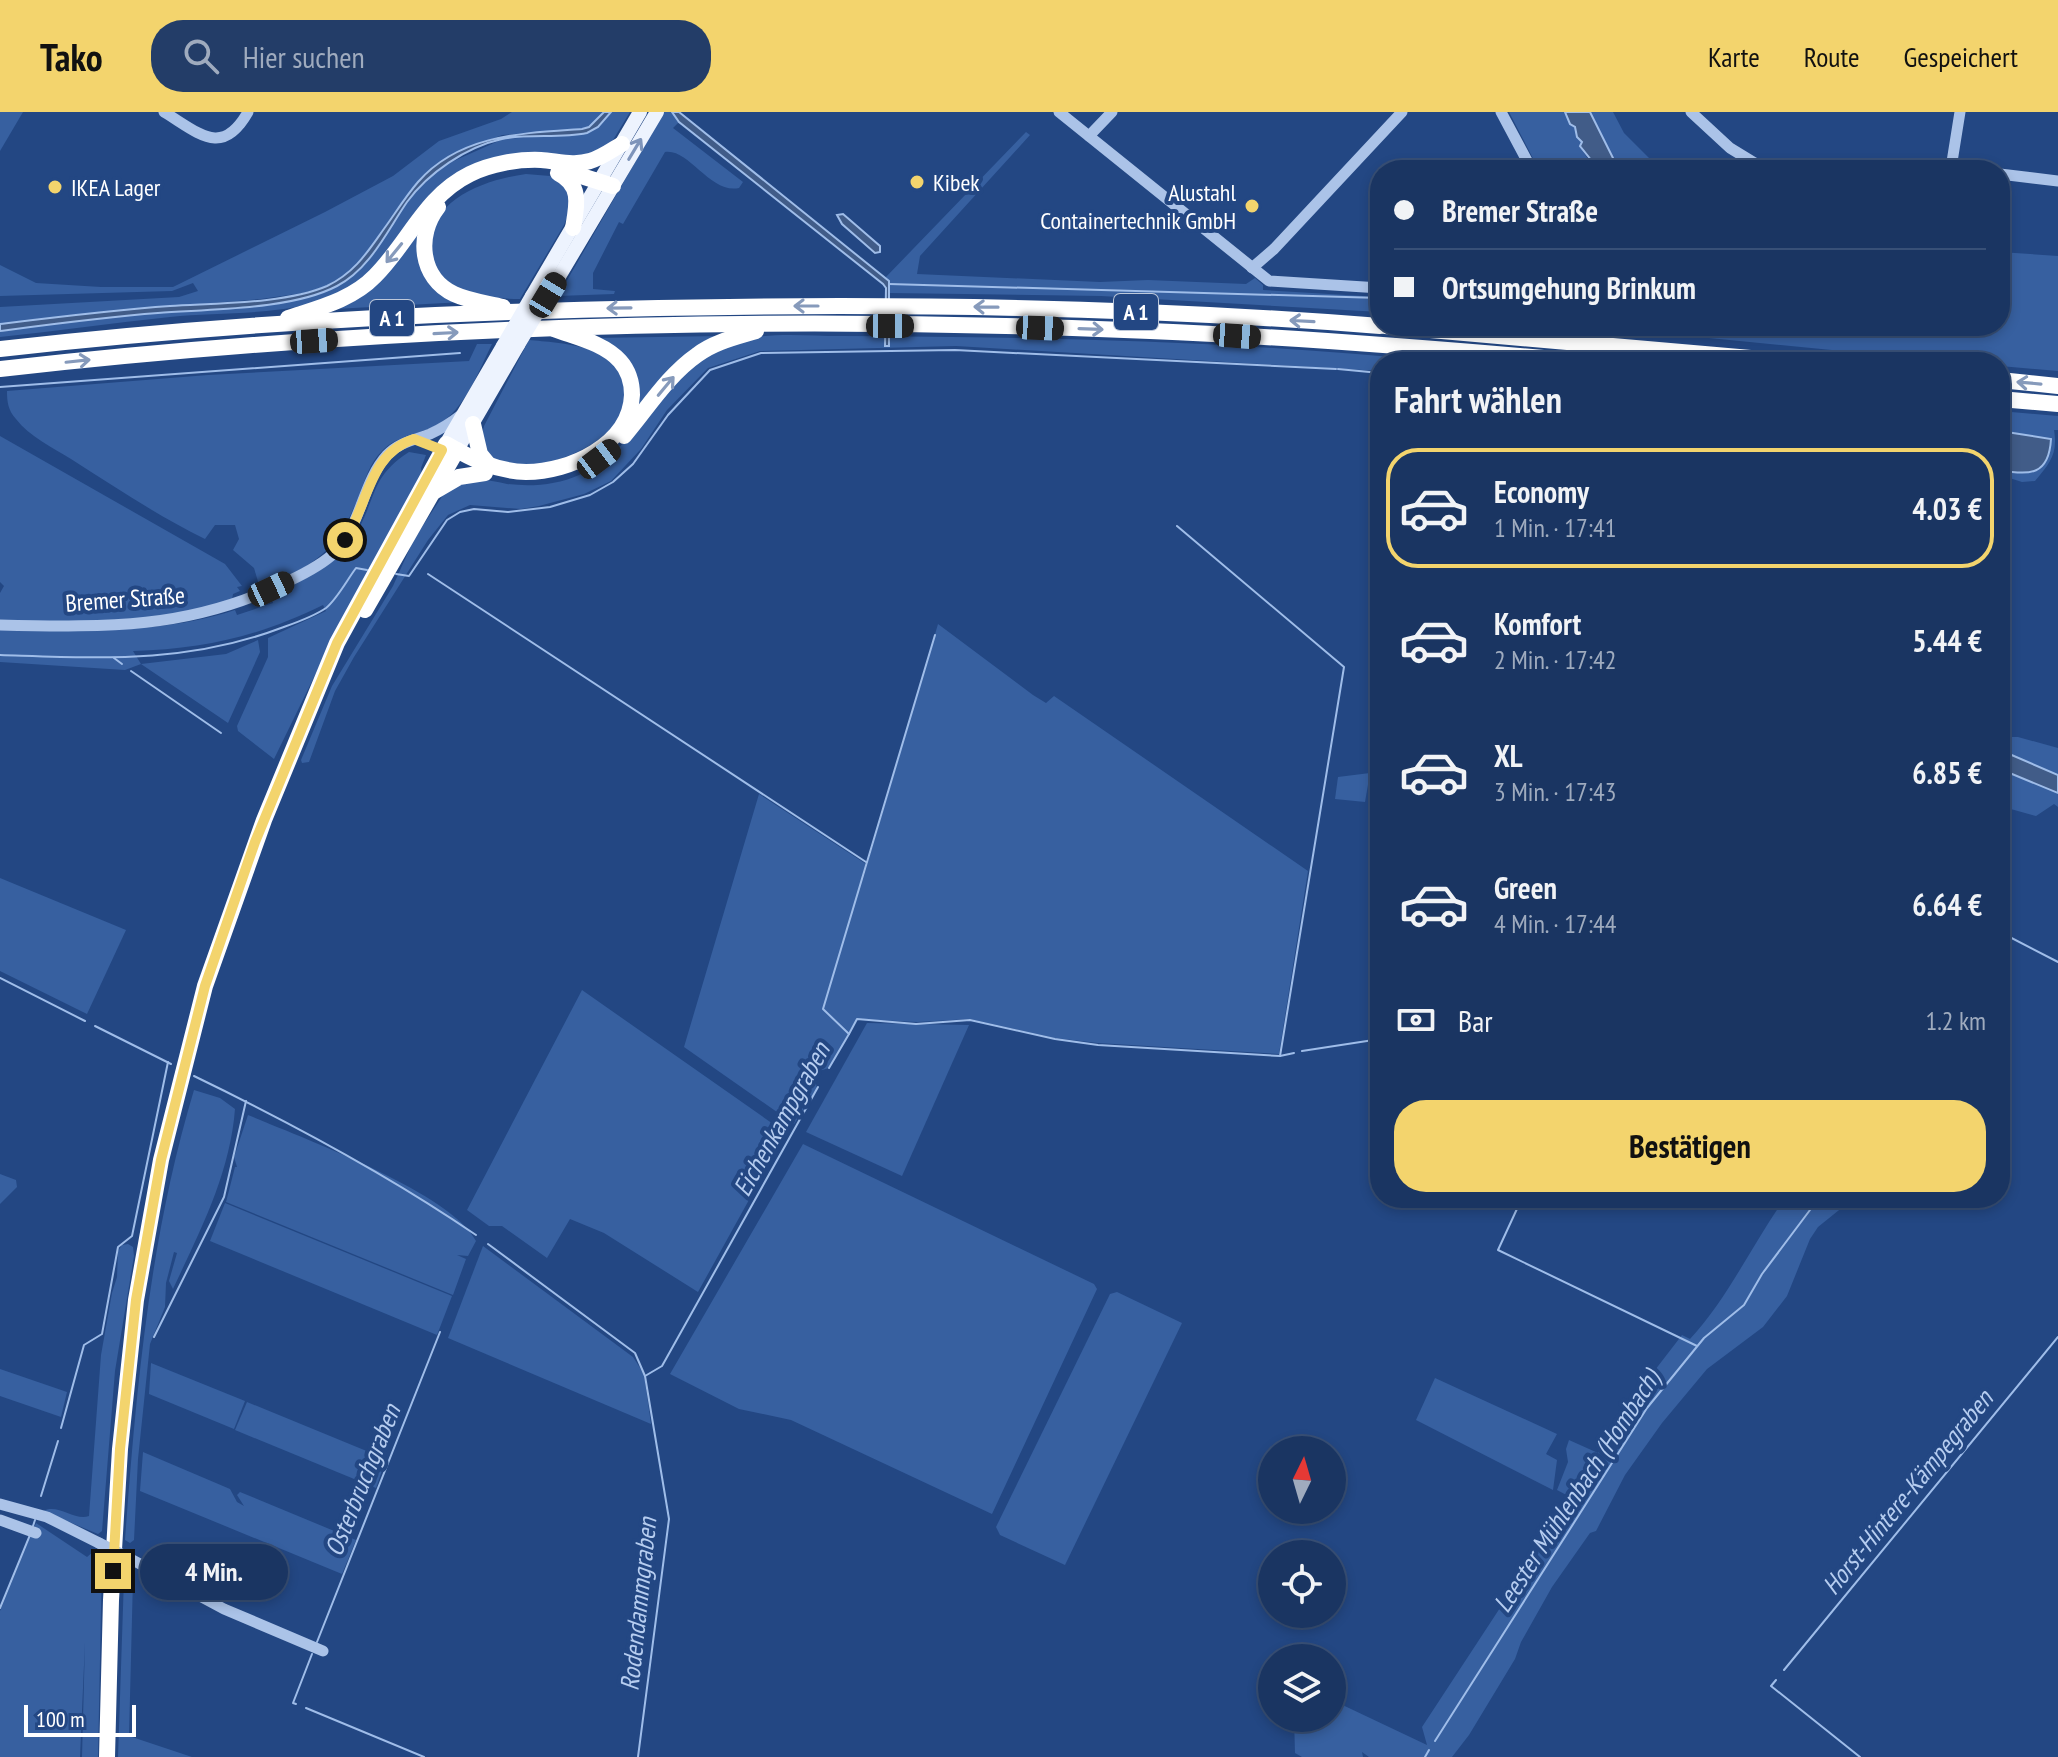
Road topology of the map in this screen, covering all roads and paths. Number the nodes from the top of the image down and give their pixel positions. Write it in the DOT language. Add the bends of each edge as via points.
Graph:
graph roads {
  1 [pos="164,112"];
  2 [pos="248,112"];
  3 [pos="640,112"];
  4 [pos="657,112"];
  5 [pos="1059,112"];
  6 [pos="1112,112"];
  7 [pos="1402,112"];
  8 [pos="1501,112"];
  9 [pos="1960,112"];
  10 [pos="1690,113"];
  11 [pos="1089,136"];
  12 [pos="622,144"];
  13 [pos="1527,160"];
  14 [pos="1750,160"];
  15 [pos="1952,160"];
  16 [pos="574,164"];
  17 [pos="541,168"];
  18 [pos="2010,175"];
  19 [pos="2058,181"];
  20 [pos="604,182"];
  21 [pos="573,228"];
  22 [pos="1252,268"];
  23 [pos="1370,287"];
  24 [pos="520,311"];
  25 [pos="776,325"];
  26 [pos="1370,325"];
  27 [pos="263,326"];
  28 [pos="554,329"];
  29 [pos="1502,336"];
  30 [pos="511,346"];
  31 [pos="0,349"];
  32 [pos="1470,352"];
  33 [pos="1688,352"];
  34 [pos="0,369"];
  35 [pos="2010,381"];
  36 [pos="2058,386"];
  37 [pos="2010,400"];
  38 [pos="2058,404"];
  39 [pos="468,419"];
  40 [pos="419,438"];
  41 [pos="450,450"];
  42 [pos="488,470"];
  43 [pos="431,494"];
  44 [pos="0,625"];
  45 [pos="323,680"];
  46 [pos="0,1504"];
  47 [pos="0,1520"];
  48 [pos="36,1533"];
  49 [pos="323,1651"];
  50 [pos="107,1757"];
  1 -- 2 [label="street" via="208,137 226,138"];
  3 -- 12 [label="main road"];
  20 -- 4 [label="main road, one-way"];
  5 -- 11 [label="street"];
  6 -- 11 [label="street"];
  7 -- 22 [label="street"];
  8 -- 13 [label="street"];
  9 -- 15 [label="street"];
  10 -- 14 [label="street"];
  11 -- 22 [label="street"];
  12 -- 16 [label="highway"];
  12 -- 20 [label="main road"];
  16 -- 20 [label="highway"];
  16 -- 27 [label="highway, one-way" via="511,162 468,174 429,203 398,249 357,291"];
  17 -- 20 [label="highway"];
  17 -- 21 [label="highway" via="573,184 578,200"];
  17 -- 24 [label="highway" via="501,172 459,189 435,211 424,239 428,268 446,289"];
  18 -- 19 [label="street"];
  20 -- 21 [label="main road"];
  20 -- 30 [label="main road, bridge" via="548,295"];
  21 -- 30 [label="main road, bridge" via="532,296"];
  22 -- 23 [label="street" via="1269,281"];
  26 -- 24 [label="highway, A 1, one-way" via="1150,312 888,306"];
  24 -- 27 [label="highway, A 1"];
  25 -- 28 [label="highway, A 1"];
  25 -- 32 [label="highway, A 1, one-way" via="1151,331"];
  42 -- 25 [label="highway, one-way" via="510,478 539,478 599,459 698,354"];
  27 -- 31 [label="highway, A 1"];
  34 -- 28 [label="highway, A 1, one-way" via="299,342"];
  28 -- 42 [label="highway" via="618,359 631,385 628,413 611,439 572,462 528,472"];
  29 -- 33 [label="highway, A 1"];
  30 -- 39 [label="main road"];
  36 -- 35 [label="highway, one-way"];
  37 -- 38 [label="highway"];
  39 -- 40 [label="street, Bremer Straße"];
  39 -- 41 [label="main road"];
  39 -- 42 [label="highway"];
  40 -- 41 [label="street"];
  40 -- 44 [label="street, Bremer Straße" via="396,446 380,463 357,521 341,545 315,567 271,589 172,620"];
  41 -- 42 [label="highway"];
  41 -- 43 [label="highway"];
  41 -- 45 [label="highway" via="368,582"];
  42 -- 43 [label="highway" via="459,477"];
  43 -- 45 [label="highway"];
  45 -- 50 [label="highway" via="238,888 205,986 161,1160 136,1300 119,1462"];
  46 -- 49 [label="street, bridge" via="47,1517 224,1609"];
  47 -- 48 [label="street"];
}
